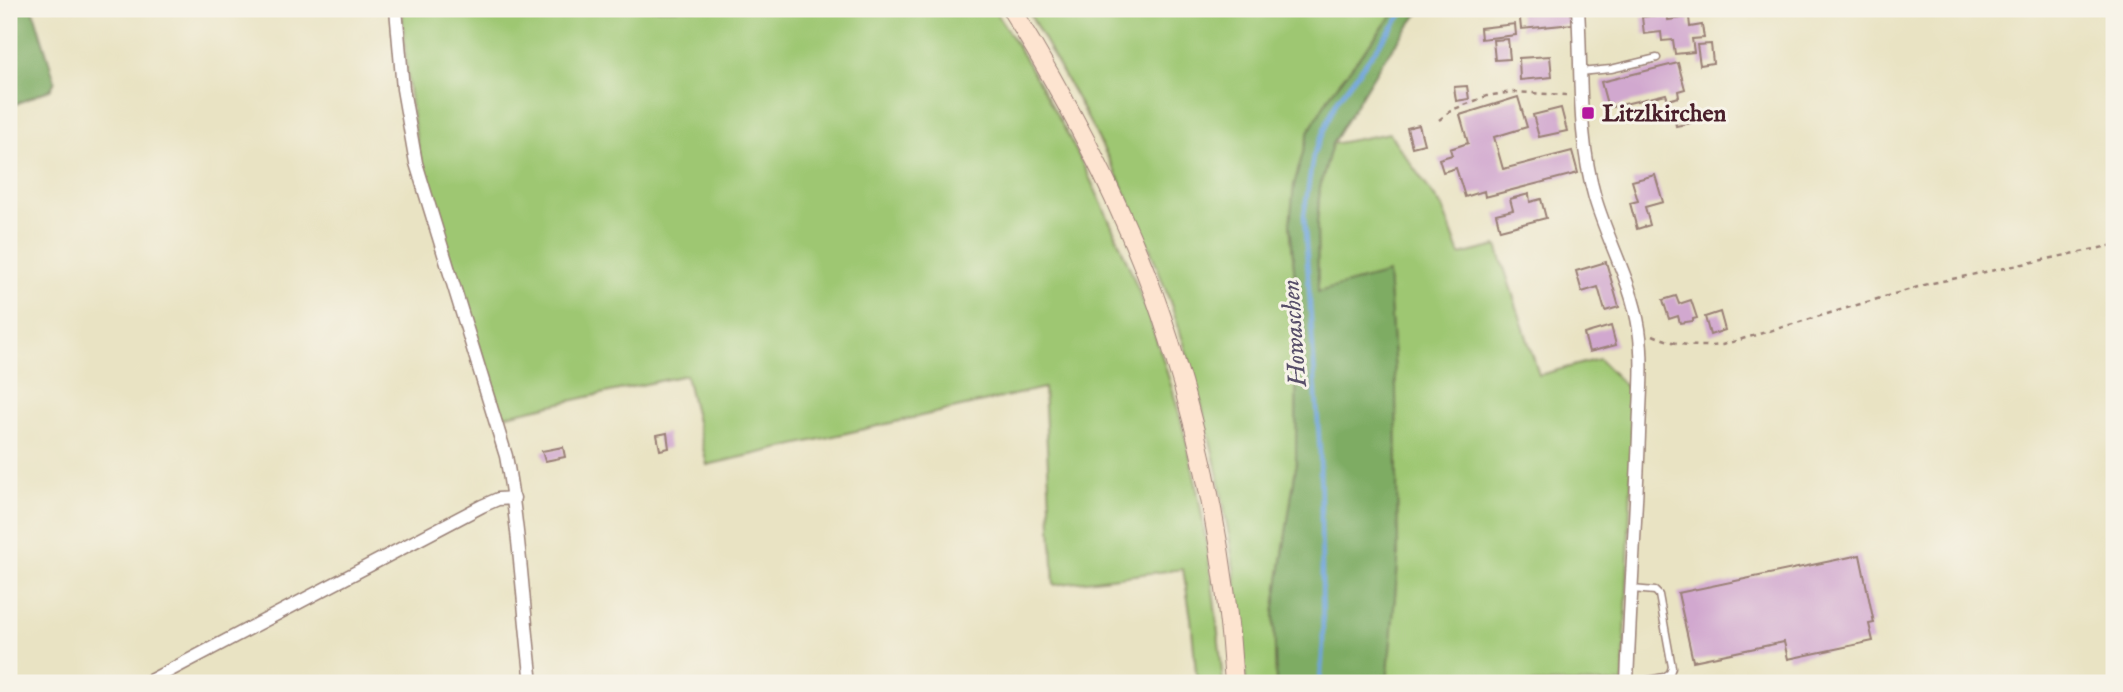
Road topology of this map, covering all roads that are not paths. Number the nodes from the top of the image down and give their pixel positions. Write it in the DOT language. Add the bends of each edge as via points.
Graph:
graph roads {
  1 [pos="396,9"];
  2 [pos="1011,9"];
  3 [pos="1578,9"];
  4 [pos="1657,58"];
  5 [pos="1580,72"];
  6 [pos="514,498"];
  7 [pos="1632,589"];
  8 [pos="146,683"];
  9 [pos="532,683"];
  10 [pos="1234,683"];
  11 [pos="1627,683"];
  12 [pos="1634,683"];
  1 -- 6 [label="street" via="415,163 496,418"];
  2 -- 10 [label="street" via="1082,134 1128,231 1169,338 1208,488"];
  3 -- 5 [label="street"];
  4 -- 5 [label="lane"];
  5 -- 7 [label="street" via="1583,137 1595,199 1639,328"];
  6 -- 8 [label="street" via="482,506"];
  6 -- 9 [label="street"];
  7 -- 11 [label="street"];
  7 -- 12 [label="lane" via="1659,594 1672,667 1664,677"];
}
